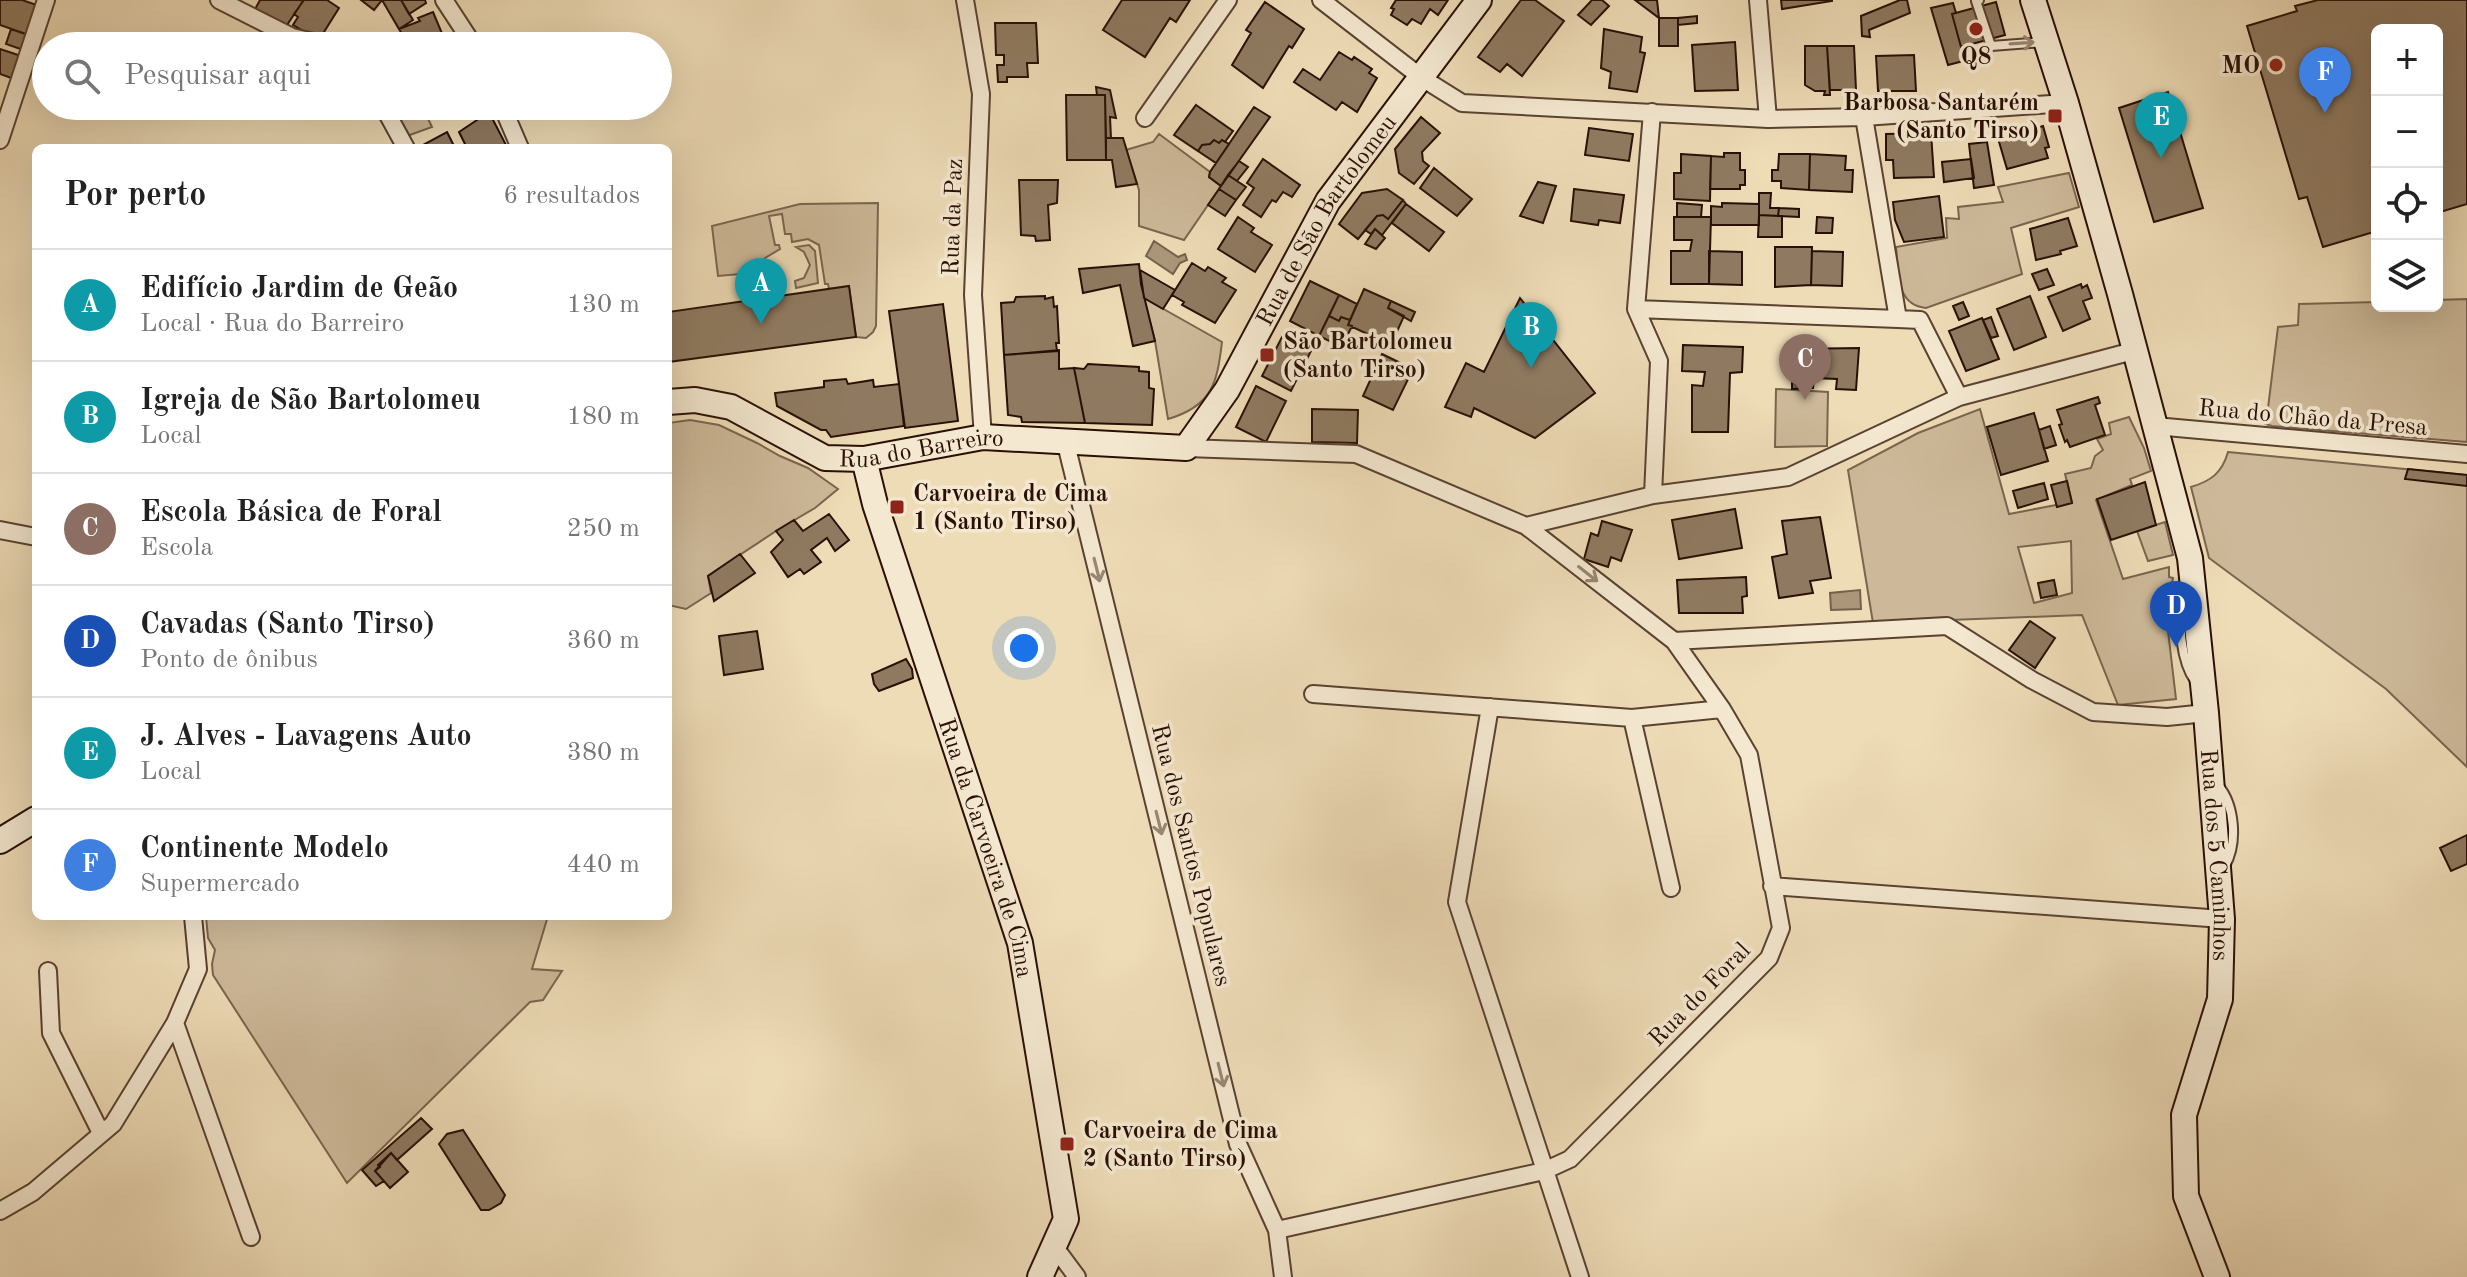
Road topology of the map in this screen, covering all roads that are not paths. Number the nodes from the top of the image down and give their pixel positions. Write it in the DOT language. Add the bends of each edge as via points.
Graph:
graph roads {
  1 [pos="46,0"];
  2 [pos="219,0"];
  3 [pos="444,0"];
  4 [pos="965,0"];
  5 [pos="1228,0"];
  6 [pos="1321,0"];
  7 [pos="1479,0"];
  8 [pos="1758,0"];
  9 [pos="1979,0"];
  10 [pos="2033,0"];
  11 [pos="35,32"];
  12 [pos="282,32"];
  13 [pos="465,32"];
  14 [pos="2046,42"];
  15 [pos="32,43"];
  16 [pos="1422,78"];
  17 [pos="2066,103"];
  18 [pos="1652,112"];
  19 [pos="1864,117"];
  20 [pos="1145,118"];
  21 [pos="1768,119"];
  22 [pos="391,120"];
  23 [pos="508,120"];
  24 [pos="0,140"];
  25 [pos="404,144"];
  26 [pos="518,144"];
  27 [pos="1636,309"];
  28 [pos="1898,319"];
  29 [pos="2133,351"];
  30 [pos="1959,397"];
  31 [pos="672,402"];
  32 [pos="2155,426"];
  33 [pos="983,437"];
  34 [pos="1065,440"];
  35 [pos="1186,448"];
  36 [pos="2467,454"];
  37 [pos="864,459"];
  38 [pos="1653,495"];
  39 [pos="1526,526"];
  40 [pos="0,530"];
  41 [pos="32,536"];
  42 [pos="1674,641"];
  43 [pos="1313,694"];
  44 [pos="1490,707"];
  45 [pos="1722,709"];
  46 [pos="2206,713"];
  47 [pos="1632,718"];
  48 [pos="32,821"];
  49 [pos="0,841"];
  50 [pos="1772,886"];
  51 [pos="1671,888"];
  52 [pos="2222,919"];
  53 [pos="193,920"];
  54 [pos="48,971"];
  55 [pos="175,1023"];
  56 [pos="101,1133"];
  57 [pos="1544,1171"];
  58 [pos="0,1211"];
  59 [pos="1277,1230"];
  60 [pos="251,1237"];
  61 [pos="1054,1246"];
  62 [pos="1040,1277"];
  63 [pos="1077,1277"];
  64 [pos="1283,1277"];
  65 [pos="1580,1277"];
  66 [pos="2217,1277"];
  1 -- 11 [label="street"];
  2 -- 12 [label="street"];
  3 -- 13 [label="street"];
  4 -- 33 [label="street, Rua da Paz" via="981,94 973,295"];
  5 -- 20 [label="street"];
  6 -- 16 [label="street"];
  7 -- 16 [label="street, Rua de São Bartolomeu"];
  8 -- 21 [label="street"];
  9 -- 14 [label="lane, one-way" via="1991,46"];
  10 -- 14 [label="street, Rua dos 5 Caminhos"];
  14 -- 17 [label="street, Rua dos 5 Caminhos"];
  15 -- 24 [label="street"];
  16 -- 18 [label="street" via="1462,103"];
  16 -- 35 [label="street, Rua de São Bartolomeu" via="1328,201 1227,390"];
  17 -- 19 [label="street"];
  17 -- 29 [label="street, Rua dos 5 Caminhos"];
  18 -- 21 [label="street"];
  18 -- 27 [label="street"];
  19 -- 21 [label="street"];
  19 -- 28 [label="street"];
  22 -- 25 [label="street"];
  23 -- 26 [label="street"];
  27 -- 28 [label="street"];
  27 -- 38 [label="street" via="1659,361"];
  28 -- 30 [label="street" via="1920,320"];
  29 -- 30 [label="street"];
  29 -- 32 [label="street, Rua dos 5 Caminhos"];
  30 -- 38 [label="street" via="1788,477"];
  31 -- 37 [label="street, Rua do Barreiro" via="731,407 825,458"];
  32 -- 36 [label="street, Rua do Chão da Presa"];
  32 -- 46 [label="street, Rua dos 5 Caminhos" via="2190,558"];
  33 -- 34 [label="street, Rua do Barreiro"];
  33 -- 37 [label="street, Rua do Barreiro"];
  34 -- 35 [label="street, Rua do Barreiro"];
  34 -- 59 [label="street, Rua dos Santos Populares, one-way" via="1238,1144"];
  35 -- 39 [label="street, Rua do Foral" via="1356,454"];
  37 -- 61 [label="street, Rua da Carvoeira de Cima" via="1020,943 1066,1219"];
  38 -- 39 [label="street"];
  39 -- 42 [label="street, Rua do Foral, one-way"];
  40 -- 41 [label="street"];
  42 -- 45 [label="street, Rua do Foral"];
  42 -- 46 [label="street" via="1947,626 2093,712 2167,717"];
  43 -- 44 [label="street"];
  44 -- 47 [label="street"];
  44 -- 57 [label="street" via="1457,902"];
  45 -- 47 [label="street"];
  45 -- 50 [label="street, Rua do Foral" via="1749,755"];
  46 -- 52 [label="street, Rua dos 5 Caminhos"];
  47 -- 51 [label="street"];
  48 -- 49 [label="street"];
  50 -- 52 [label="street"];
  50 -- 57 [label="street, Rua do Foral" via="1781,928 1769,958 1570,1159"];
  52 -- 66 [label="street, Rua dos 5 Caminhos" via="2220,999 2184,1115 2186,1196"];
  53 -- 55 [label="street" via="198,969"];
  54 -- 56 [label="street" via="51,1033"];
  55 -- 56 [label="street" via="113,1124"];
  55 -- 60 [label="street"];
  56 -- 58 [label="street" via="33,1192"];
  57 -- 59 [label="street, Rua do Foral"];
  57 -- 65 [label="street"];
  59 -- 64 [label="street, Rua dos Santos Populares"];
  61 -- 62 [label="street, Rua da Carvoeira de Cima"];
  61 -- 63 [label="street"];
}
